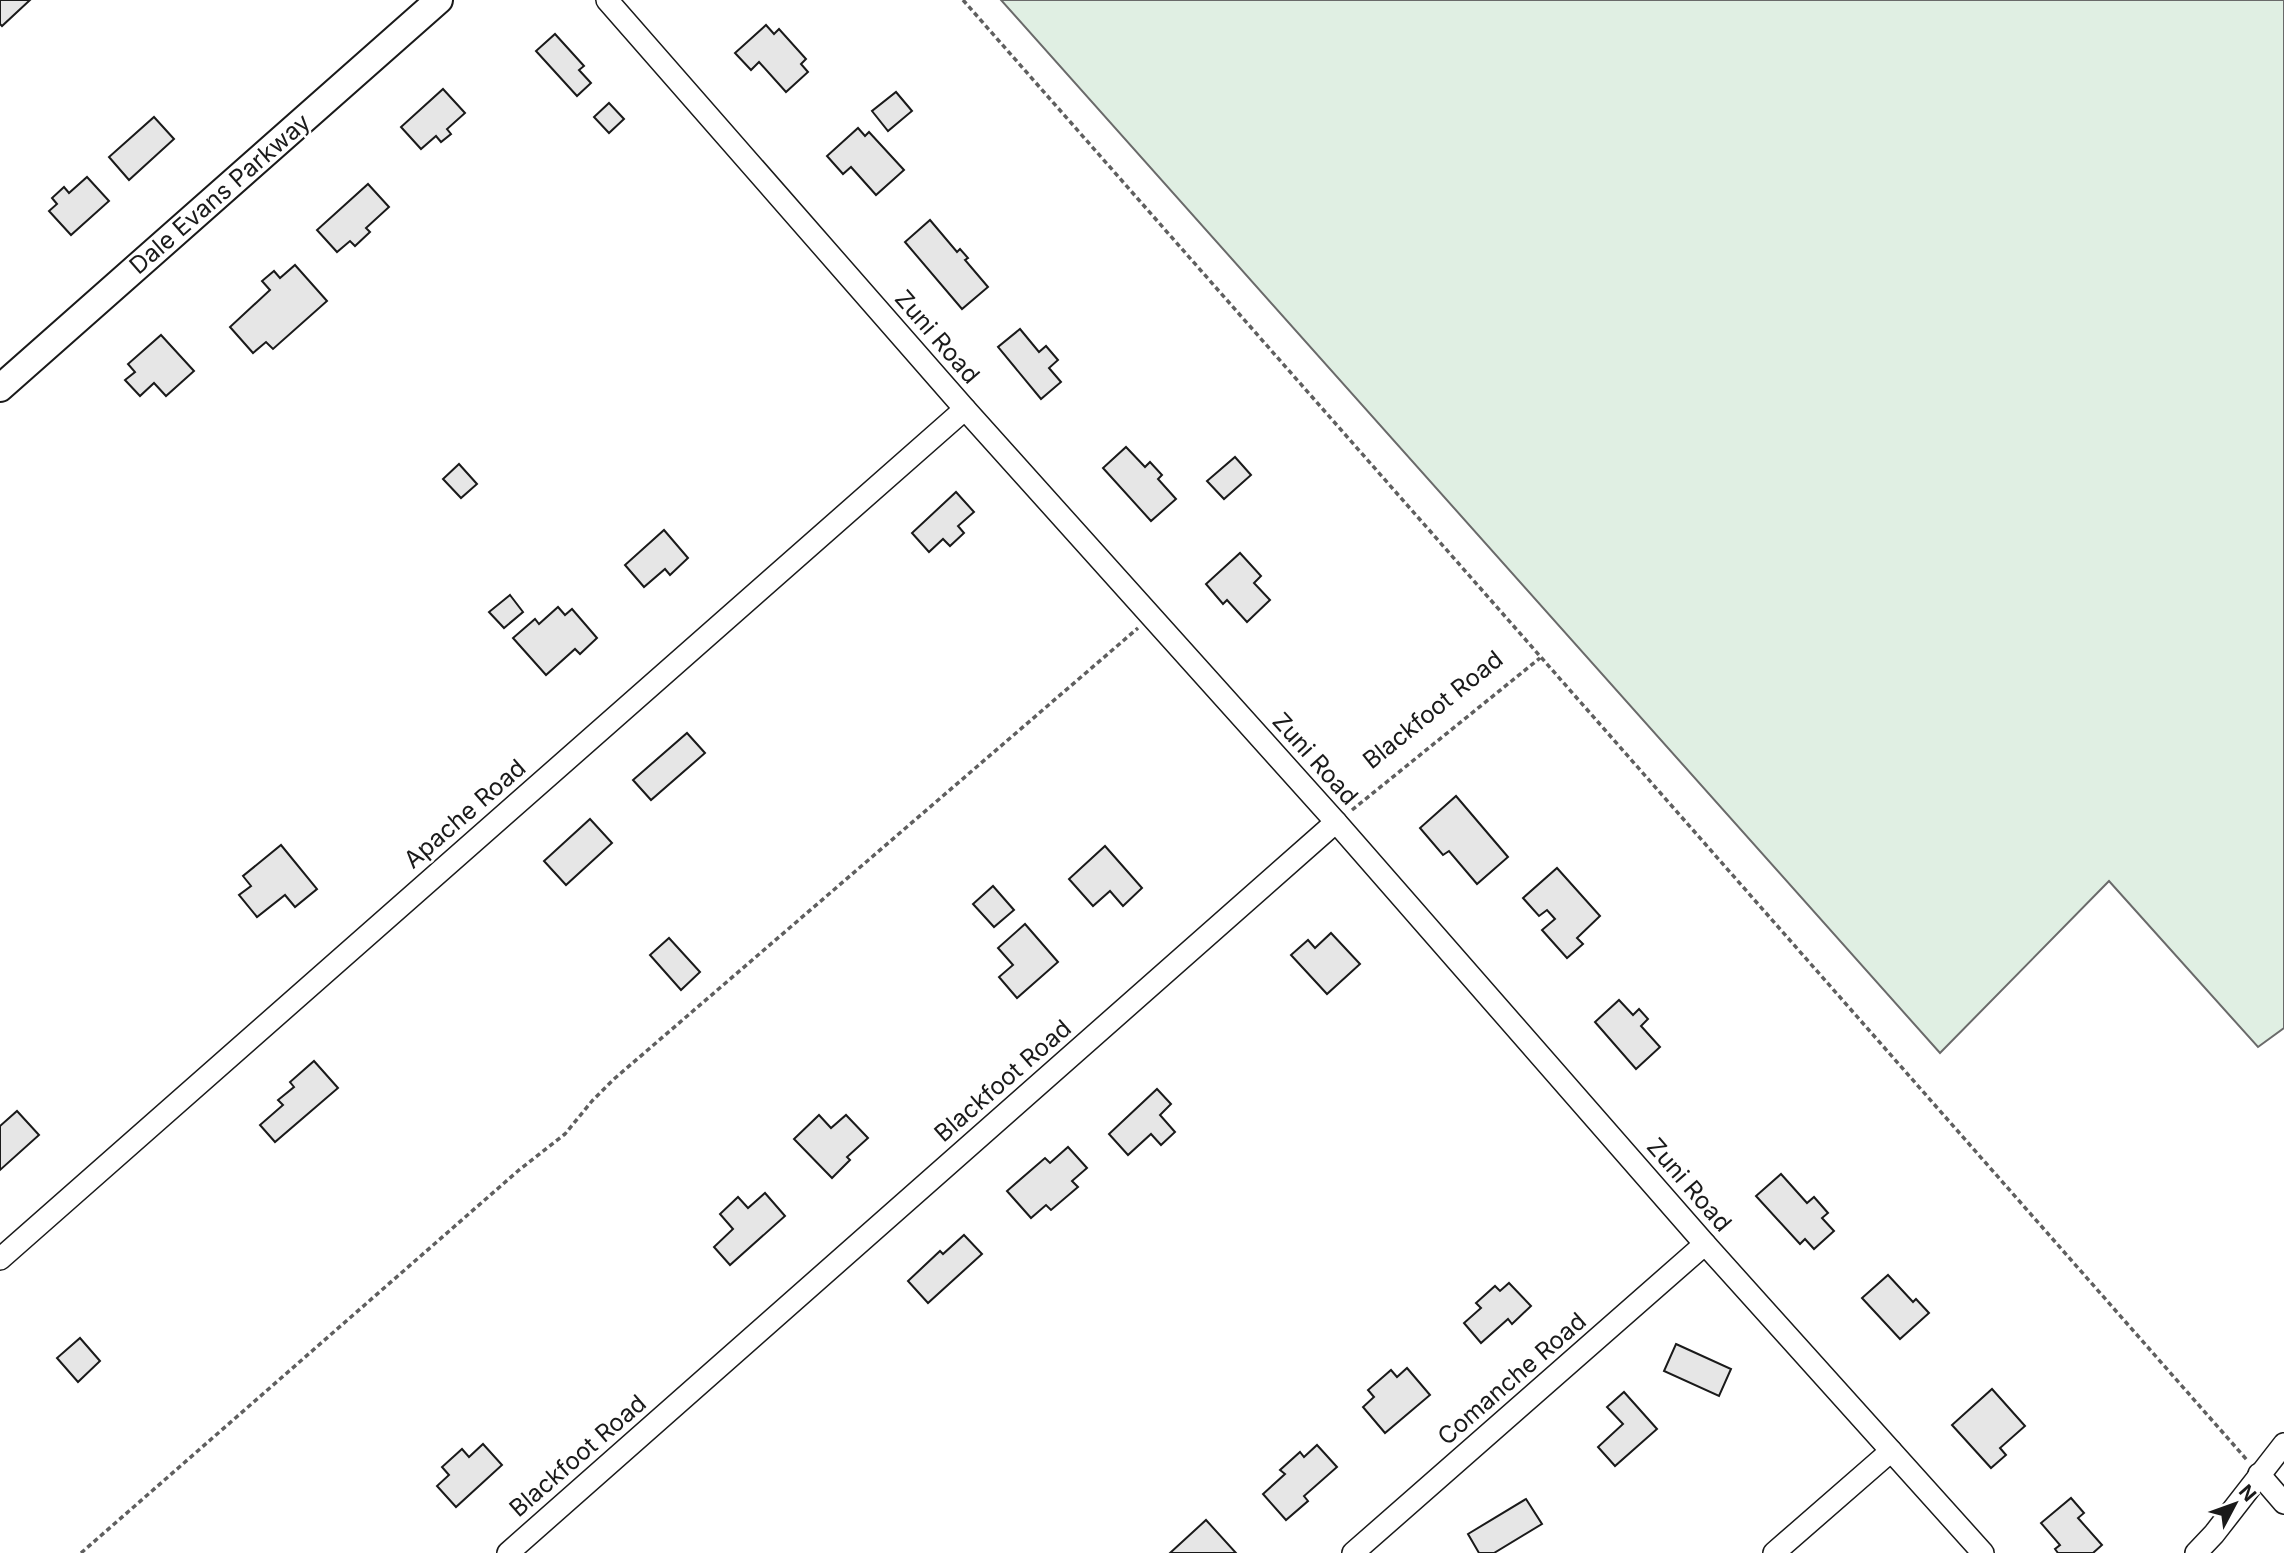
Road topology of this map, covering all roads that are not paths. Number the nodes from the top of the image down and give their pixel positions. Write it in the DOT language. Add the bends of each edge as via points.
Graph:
graph roads {
  1 [pos="439,0"];
  2 [pos="607,0"];
  3 [pos="0,388"];
  4 [pos="965,409"];
  5 [pos="1336,822"];
  6 [pos="1705,1244"];
  7 [pos="0,1259"];
  8 [pos="2284,1444"];
  9 [pos="1891,1451"];
  10 [pos="2259,1474"];
  11 [pos="2284,1503"];
  12 [pos="508,1553"];
  13 [pos="1353,1553"];
  14 [pos="1773,1553"];
  15 [pos="1983,1553"];
  16 [pos="2196,1553"];
  1 -- 3 [label="main road, Dale Evans Parkway"];
  2 -- 4 [label="street, Zuni Road"];
  4 -- 5 [label="street, Zuni Road"];
  4 -- 7 [label="street, Apache Road"];
  5 -- 6 [label="street, Zuni Road"];
  5 -- 12 [label="street, Blackfoot Road"];
  6 -- 9 [label="street, Zuni Road"];
  6 -- 13 [label="street, Comanche Road"];
  8 -- 10 [label="street"];
  9 -- 14 [label="street"];
  9 -- 15 [label="street, Zuni Road"];
  10 -- 11 [label="street"];
  10 -- 16 [label="street"];
}
